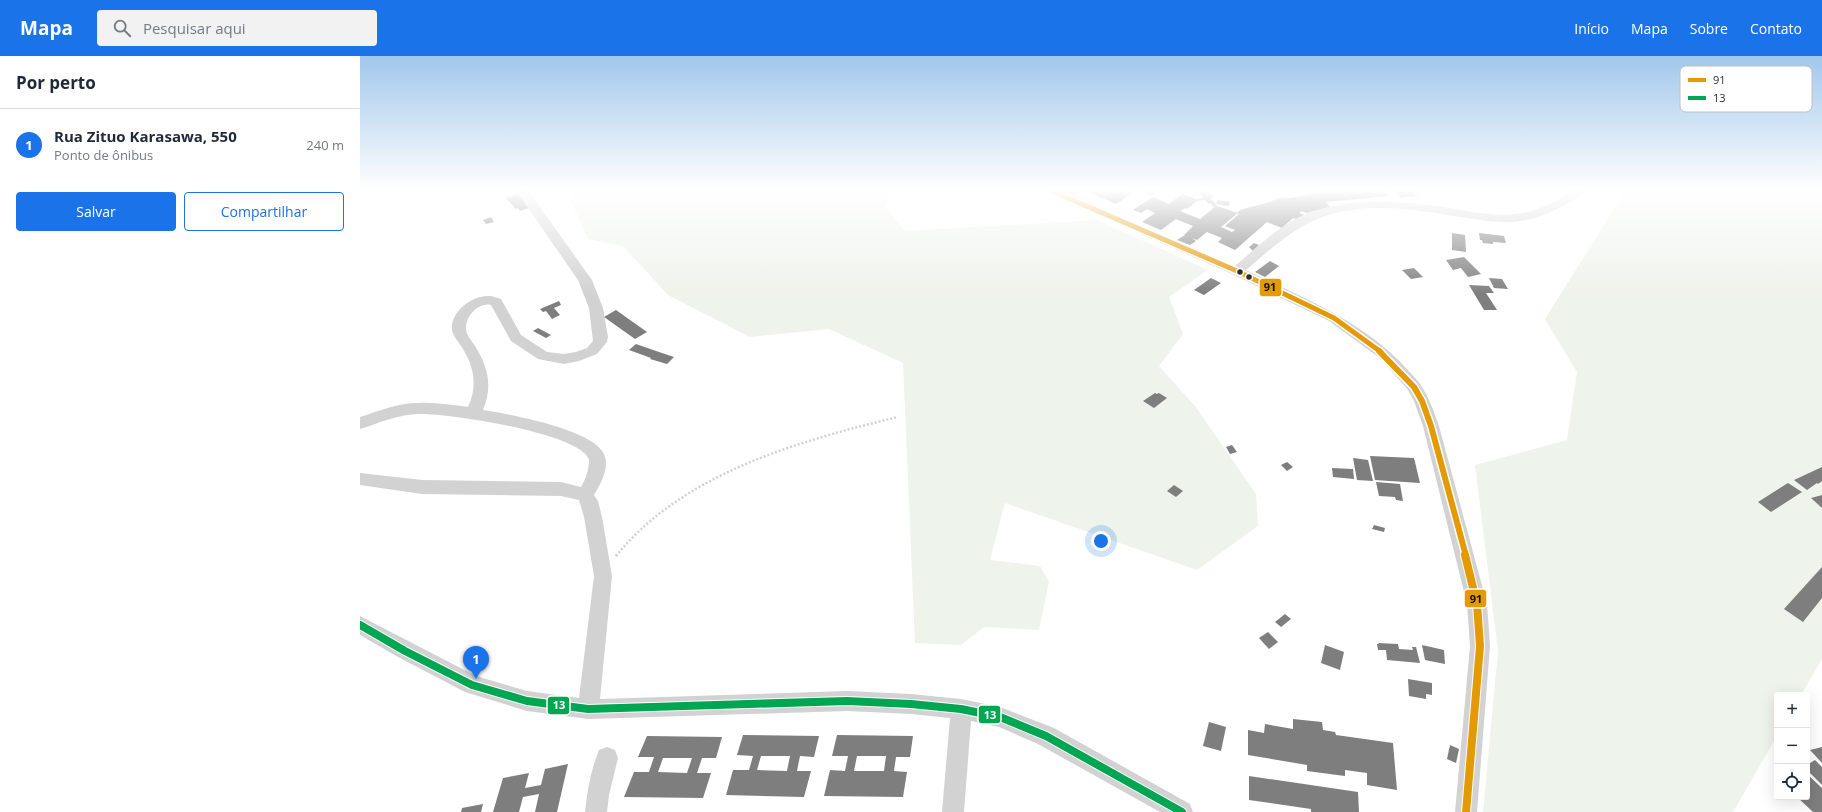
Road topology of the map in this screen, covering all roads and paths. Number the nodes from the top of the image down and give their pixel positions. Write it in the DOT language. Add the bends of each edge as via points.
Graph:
graph roads {
  1 [pos="546,224"];
  2 [pos="1129,224"];
  3 [pos="1296,224"];
  4 [pos="1237,271"];
  5 [pos="473,414"];
  6 [pos="898,416"];
  7 [pos="360,423"];
  8 [pos="360,479"];
  9 [pos="585,495"];
  10 [pos="603,576"];
  11 [pos="360,625"];
  12 [pos="588,709"];
  13 [pos="961,710"];
  14 [pos="607,758"];
  15 [pos="596,812"];
  16 [pos="952,812"];
  17 [pos="1182,812"];
  18 [pos="1466,812"];
  1 -- 5 [label="street" via="585,280 596,308 600,342 592,351 579,356 564,359 543,356 516,338 496,302 487,299 475,303 464,314 459,331 469,345 482,378 480,395"];
  2 -- 4 [label="street"];
  3 -- 4 [label="street"];
  4 -- 18 [label="street" via="1311,306 1355,331 1386,356 1405,376 1422,400 1477,604 1480,646"];
  5 -- 7 [label="street" via="418,408 402,410"];
  5 -- 9 [label="street" via="542,428 584,443 596,456 597,466 591,486"];
  6 -- 10 [label="path" via="789,445 750,460 707,482 636,534 618,553"];
  8 -- 9 [label="street" via="428,487 561,489"];
  9 -- 10 [label="street" via="592,507"];
  10 -- 12 [label="street"];
  11 -- 12 [label="street" via="472,685 527,701"];
  12 -- 13 [label="street" via="846,701 911,704"];
  13 -- 16 [label="street"];
  13 -- 17 [label="street" via="1000,717 1046,736"];
  14 -- 15 [label="street"];
}
